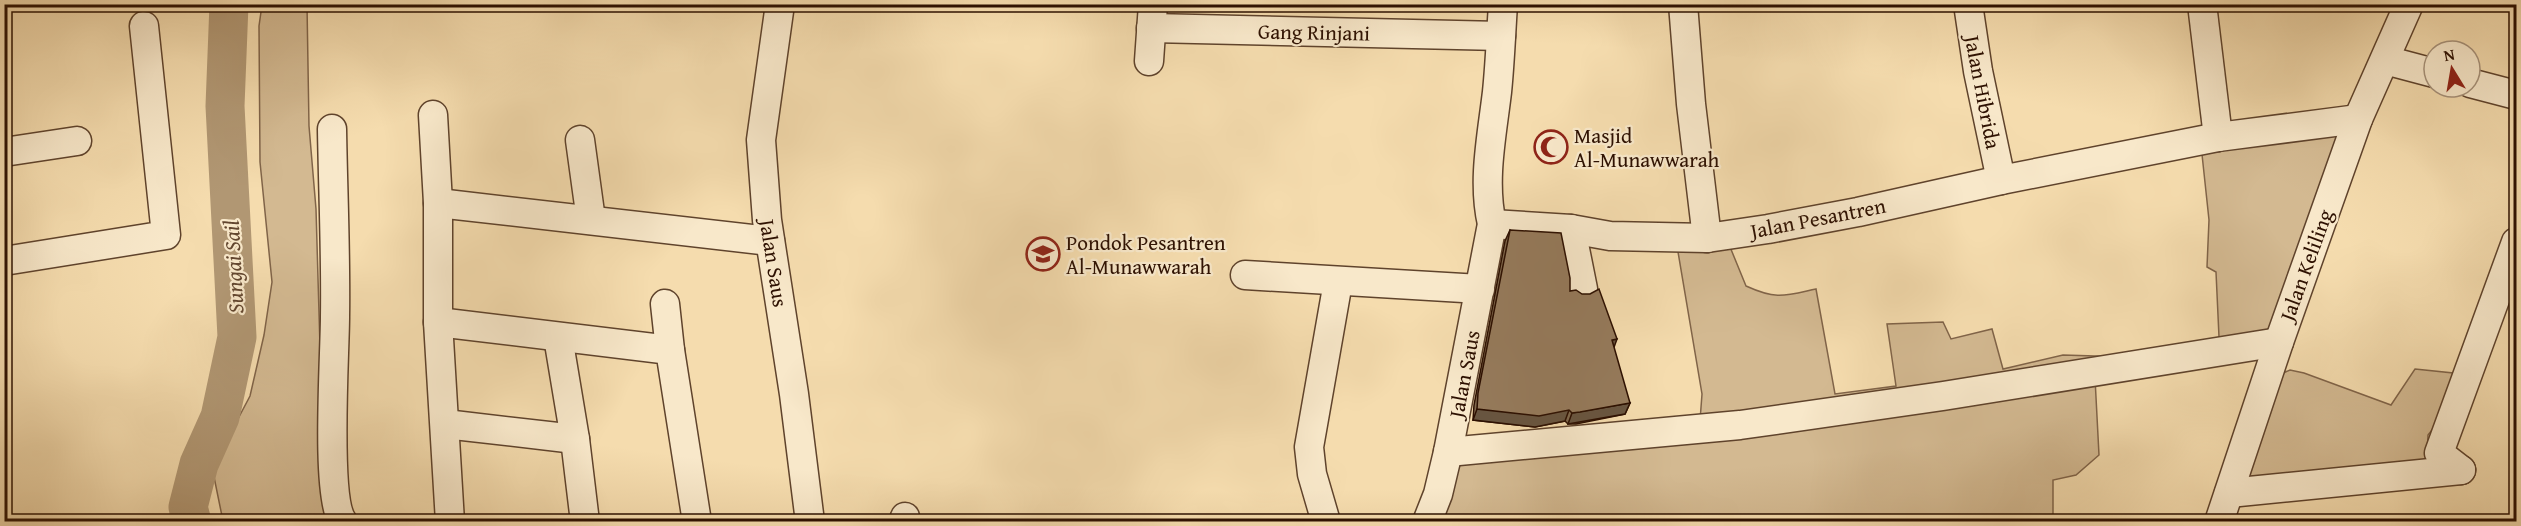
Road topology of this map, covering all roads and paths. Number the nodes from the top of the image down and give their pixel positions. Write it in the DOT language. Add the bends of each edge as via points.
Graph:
graph roads {
  1 [pos="780,4"];
  2 [pos="1503,4"];
  3 [pos="1683,4"];
  4 [pos="1968,4"];
  5 [pos="2202,4"];
  6 [pos="2409,4"];
  7 [pos="1152,16"];
  8 [pos="144,26"];
  9 [pos="1501,36"];
  10 [pos="2385,60"];
  11 [pos="1149,61"];
  12 [pos="2422,70"];
  13 [pos="2482,86"];
  14 [pos="2517,95"];
  15 [pos="433,115"];
  16 [pos="2358,119"];
  17 [pos="332,129"];
  18 [pos="2218,137"];
  19 [pos="580,140"];
  20 [pos="77,141"];
  21 [pos="4,152"];
  22 [pos="2001,180"];
  23 [pos="438,203"];
  24 [pos="591,220"];
  25 [pos="1492,224"];
  26 [pos="1571,230"];
  27 [pos="1707,237"];
  28 [pos="770,241"];
  29 [pos="2517,242"];
  30 [pos="4,261"];
  31 [pos="1245,275"];
  32 [pos="1338,282"];
  33 [pos="1480,289"];
  34 [pos="1583,289"];
  35 [pos="665,304"];
  36 [pos="438,322"];
  37 [pos="558,337"];
  38 [pos="2279,342"];
  39 [pos="670,350"];
  40 [pos="445,424"];
  41 [pos="575,439"];
  42 [pos="1448,452"];
  43 [pos="2229,493"];
  44 [pos="808,521"];
  45 [pos="343,522"];
  46 [pos="450,522"];
  47 [pos="585,522"];
  48 [pos="697,522"];
  49 [pos="1326,522"];
  50 [pos="1427,522"];
  51 [pos="2219,522"];
  1 -- 28 [label="street, Jalan Saus" via="761,131"];
  2 -- 9 [label="street"];
  3 -- 27 [label="street"];
  4 -- 22 [label="street, Jalan Hibrida"];
  5 -- 18 [label="street"];
  6 -- 10 [label="street, Jalan Keliling"];
  7 -- 9 [label="street, Gang Rinjani"];
  7 -- 11 [label="street"];
  8 -- 30 [label="street" via="166,235"];
  9 -- 25 [label="street" via="1487,178"];
  10 -- 12 [label="street"];
  10 -- 16 [label="street, Jalan Keliling"];
  13 -- 14 [label="street"];
  15 -- 23 [label="street"];
  16 -- 18 [label="street, Jalan Pesantren"];
  16 -- 38 [label="street, Jalan Keliling"];
  17 -- 45 [label="street" via="334,480 338,515"];
  18 -- 22 [label="street, Jalan Pesantren"];
  19 -- 24 [label="street"];
  20 -- 21 [label="street"];
  22 -- 27 [label="street, Jalan Pesantren" via="1847,214"];
  23 -- 24 [label="street"];
  23 -- 36 [label="street"];
  24 -- 28 [label="street"];
  25 -- 26 [label="street, Jalan Pesantren"];
  25 -- 33 [label="street, Jalan Saus"];
  26 -- 27 [label="street, Jalan Pesantren" via="1610,236"];
  26 -- 34 [label="street"];
  28 -- 44 [label="street, Jalan Saus" via="794,394"];
  29 -- 43 [label="street" via="2439,453 2461,470"];
  31 -- 32 [label="street"];
  32 -- 33 [label="street"];
  32 -- 49 [label="street" via="1309,447 1312,474"];
  33 -- 42 [label="street, Jalan Saus"];
  35 -- 39 [label="street"];
  36 -- 37 [label="street"];
  36 -- 40 [label="street"];
  37 -- 39 [label="street"];
  37 -- 41 [label="street"];
  38 -- 42 [label="street" via="1740,425"];
  38 -- 43 [label="street, Jalan Keliling"];
  39 -- 48 [label="street"];
  40 -- 41 [label="street"];
  40 -- 46 [label="street"];
  41 -- 47 [label="street"];
  42 -- 50 [label="street, Jalan Saus"];
  43 -- 51 [label="street, Jalan Keliling"];
}
